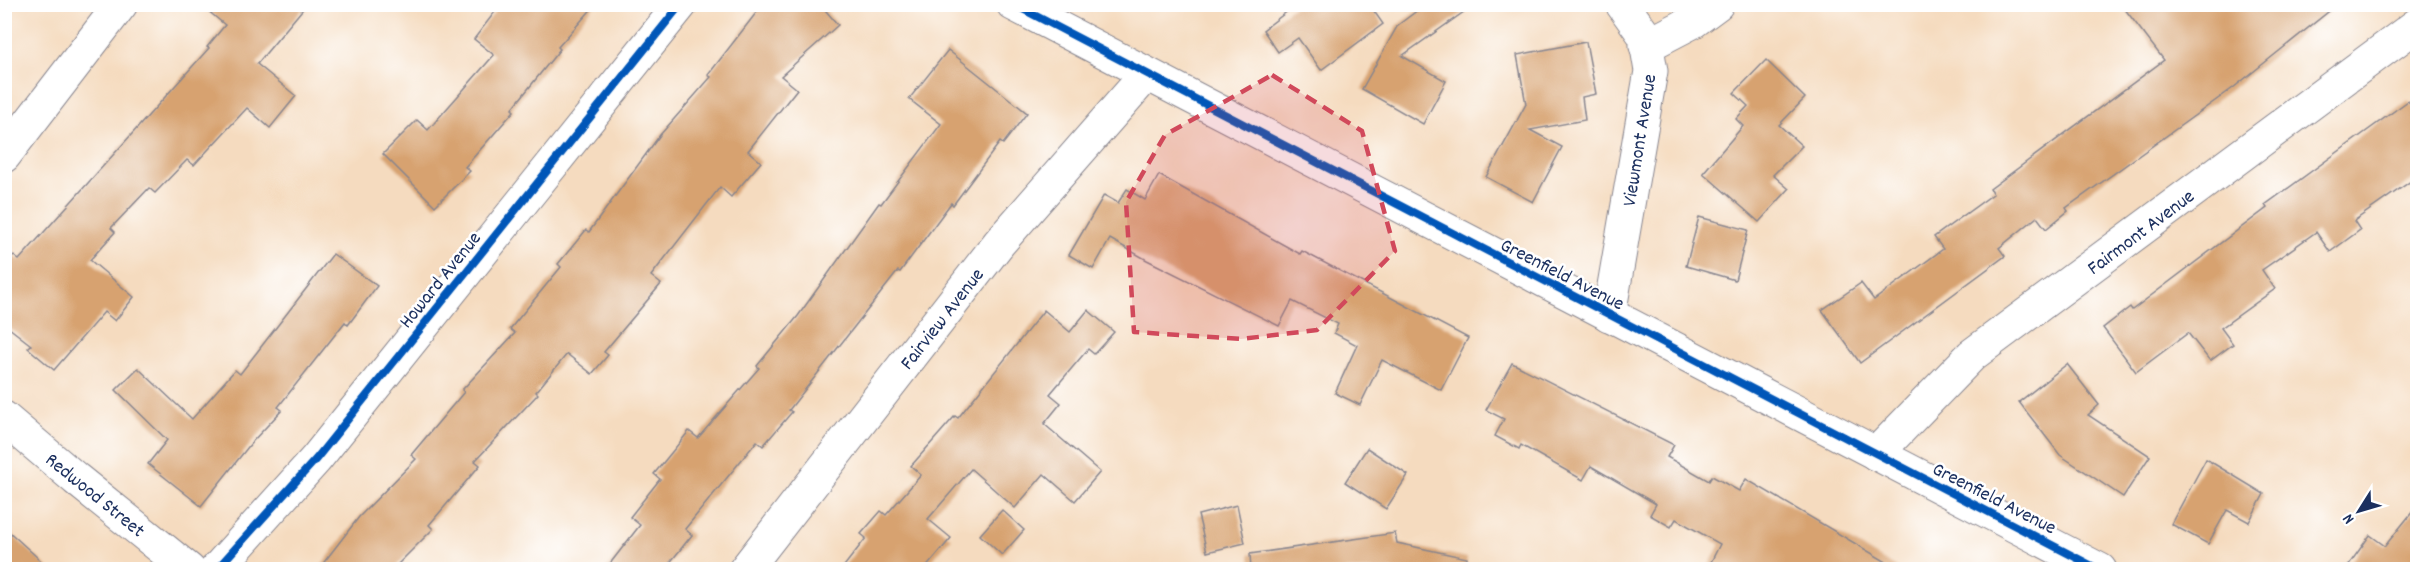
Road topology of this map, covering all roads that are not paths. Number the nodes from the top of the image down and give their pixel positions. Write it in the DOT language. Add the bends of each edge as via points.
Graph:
graph roads {
  1 [pos="121,4"];
  2 [pos="681,4"];
  3 [pos="1013,4"];
  4 [pos="1622,4"];
  5 [pos="1717,4"];
  6 [pos="2418,24"];
  7 [pos="1646,46"];
  8 [pos="1146,75"];
  9 [pos="4,156"];
  10 [pos="1609,315"];
  11 [pos="4,418"];
  12 [pos="1876,454"];
  13 [pos="189,570"];
  14 [pos="216,570"];
  15 [pos="745,570"];
  16 [pos="2100,570"];
  1 -- 9 [label="street"];
  2 -- 14 [label="street, Howard Avenue" via="316,459"];
  3 -- 8 [label="street, Greenfield Avenue"];
  4 -- 7 [label="street" via="1645,36"];
  5 -- 7 [label="street, Viewmont Avenue"];
  6 -- 12 [label="street, Fairmont Avenue" via="1972,355"];
  7 -- 10 [label="street, Viewmont Avenue" via="1651,71"];
  8 -- 10 [label="street, Greenfield Avenue"];
  8 -- 15 [label="street, Fairview Avenue" via="999,243"];
  10 -- 12 [label="street, Greenfield Avenue"];
  11 -- 13 [label="street, Redwood Street"];
  12 -- 16 [label="street, Greenfield Avenue"];
}
